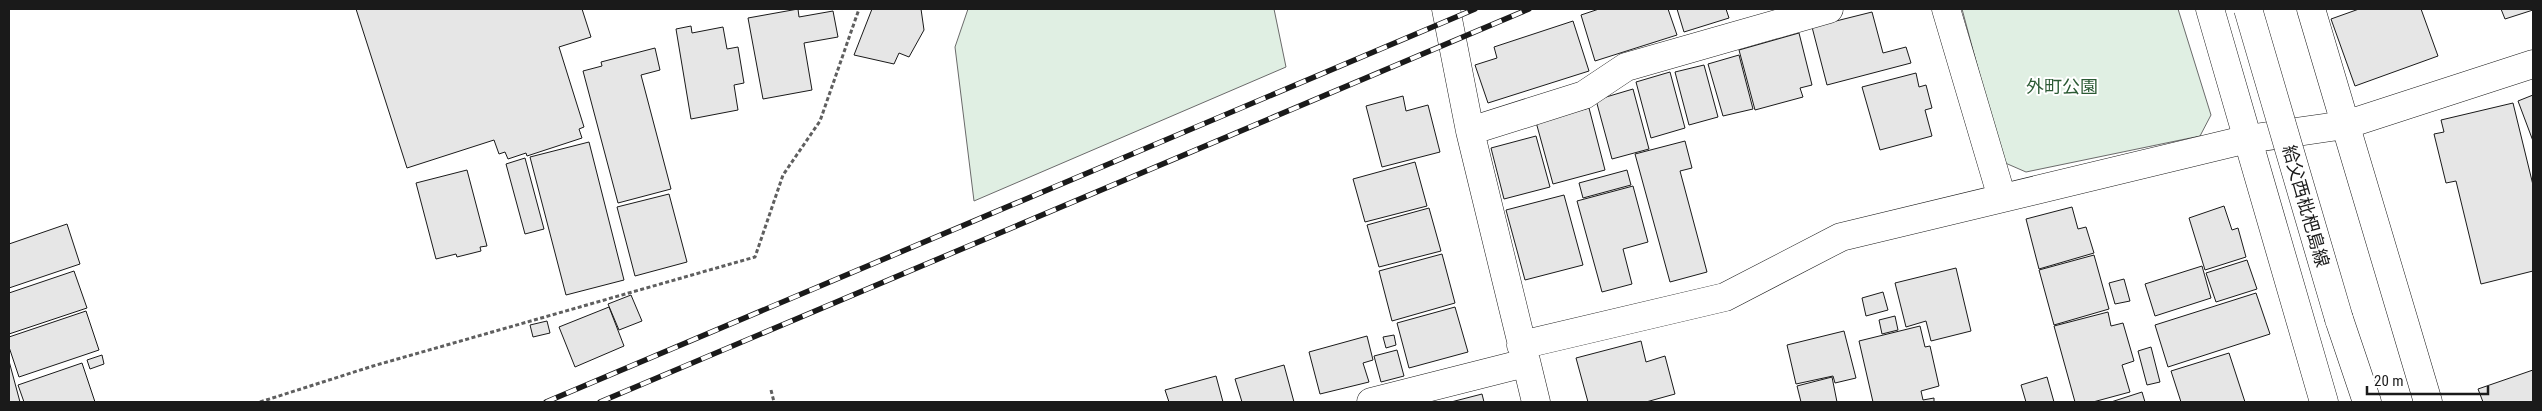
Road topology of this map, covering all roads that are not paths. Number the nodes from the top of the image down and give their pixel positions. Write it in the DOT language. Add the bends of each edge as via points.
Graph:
graph roads {
  1 [pos="1446,9"];
  2 [pos="1829,9"];
  3 [pos="1946,9"];
  4 [pos="2210,9"];
  5 [pos="2248,9"];
  6 [pos="2311,9"];
  7 [pos="2533,64"];
  8 [pos="2345,125"];
  9 [pos="1470,131"];
  10 [pos="2248,139"];
  11 [pos="2002,198"];
  12 [pos="1523,354"];
  13 [pos="1371,402"];
  14 [pos="1536,402"];
  15 [pos="2324,402"];
  16 [pos="2367,402"];
  17 [pos="2428,402"];
  1 -- 9 [label="street"];
  2 -- 9 [label="street" via="1626,67 1584,95"];
  3 -- 11 [label="street"];
  4 -- 10 [label="street"];
  5 -- 16 [label="street, 給父西枇杷島線, bridge" via="2339,319"];
  6 -- 8 [label="street"];
  7 -- 8 [label="street"];
  8 -- 10 [label="street"];
  8 -- 17 [label="street"];
  9 -- 12 [label="street"];
  10 -- 11 [label="street"];
  10 -- 15 [label="street"];
  11 -- 12 [label="street" via="1841,236 1725,297"];
  12 -- 13 [label="street"];
  12 -- 14 [label="street"];
}
